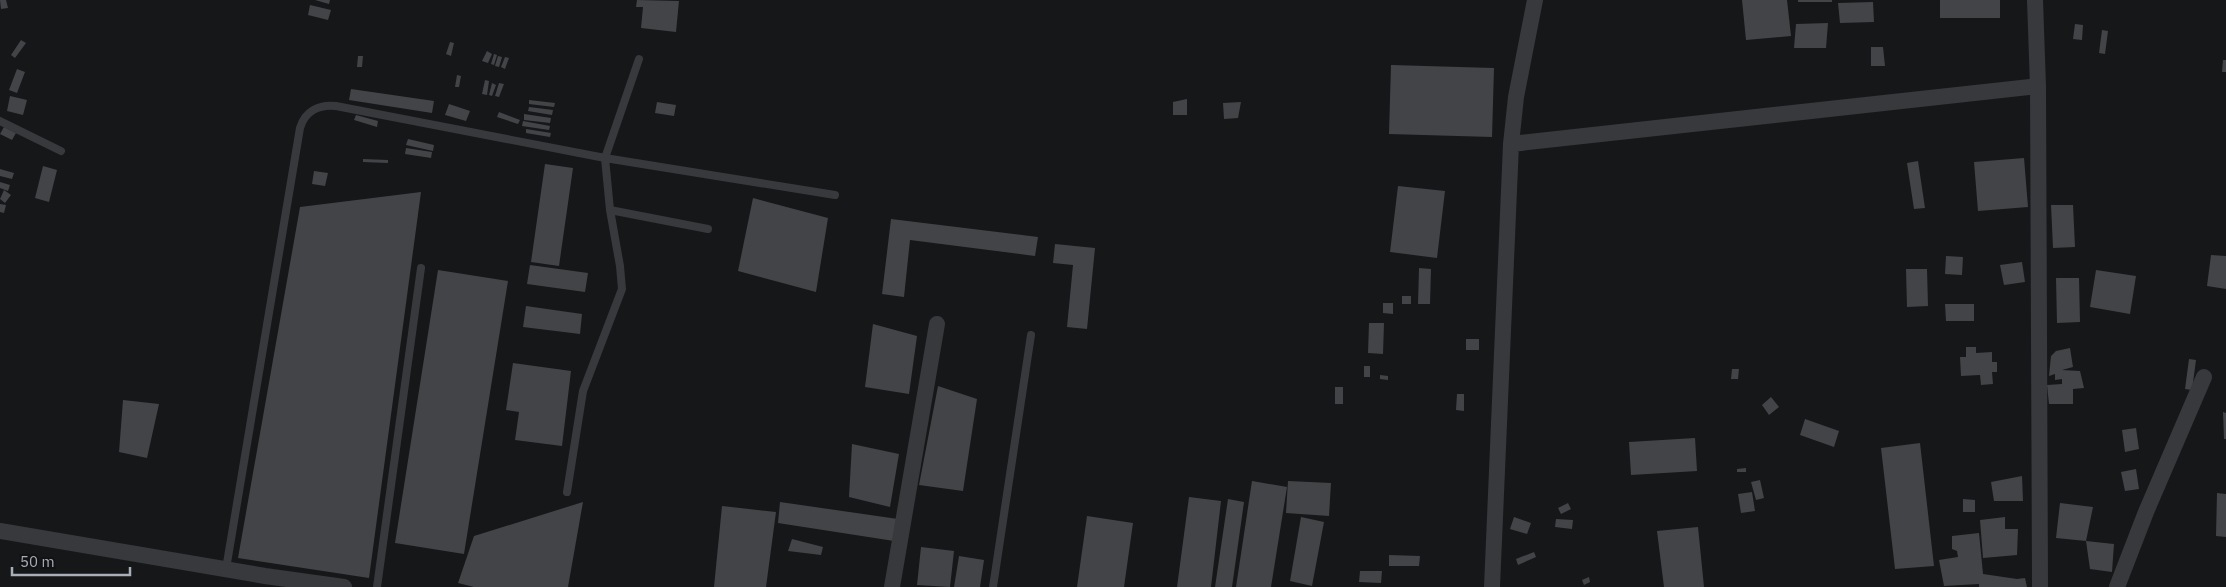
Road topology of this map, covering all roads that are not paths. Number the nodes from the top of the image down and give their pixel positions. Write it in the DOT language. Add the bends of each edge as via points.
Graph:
graph roads {
  1 [pos="1535,0"];
  2 [pos="2034,0"];
  3 [pos="639,58"];
  4 [pos="2038,86"];
  5 [pos="0,121"];
  6 [pos="1510,144"];
  7 [pos="61,151"];
  8 [pos="605,158"];
  9 [pos="835,195"];
  10 [pos="610,210"];
  11 [pos="708,229"];
  12 [pos="421,268"];
  13 [pos="937,324"];
  14 [pos="1031,336"];
  15 [pos="2204,377"];
  16 [pos="567,492"];
  17 [pos="0,531"];
  18 [pos="226,569"];
  19 [pos="344,587"];
  20 [pos="377,587"];
  21 [pos="892,587"];
  22 [pos="993,587"];
  23 [pos="1492,587"];
  24 [pos="2040,587"];
  25 [pos="2118,587"];
  1 -- 6 [label="street"];
  2 -- 4 [label="street"];
  3 -- 8 [label="lane"];
  4 -- 6 [label="street"];
  4 -- 24 [label="street"];
  5 -- 7 [label="lane"];
  6 -- 23 [label="street"];
  8 -- 9 [label="lane"];
  8 -- 10 [label="lane"];
  8 -- 18 [label="lane" via="328,105 310,112 303,120"];
  10 -- 11 [label="lane"];
  10 -- 16 [label="lane" via="622,289 583,391"];
  12 -- 20 [label="lane"];
  13 -- 21 [label="street"];
  14 -- 22 [label="lane"];
  15 -- 25 [label="street" via="2146,512"];
  17 -- 18 [label="street"];
  18 -- 19 [label="street"];
}
